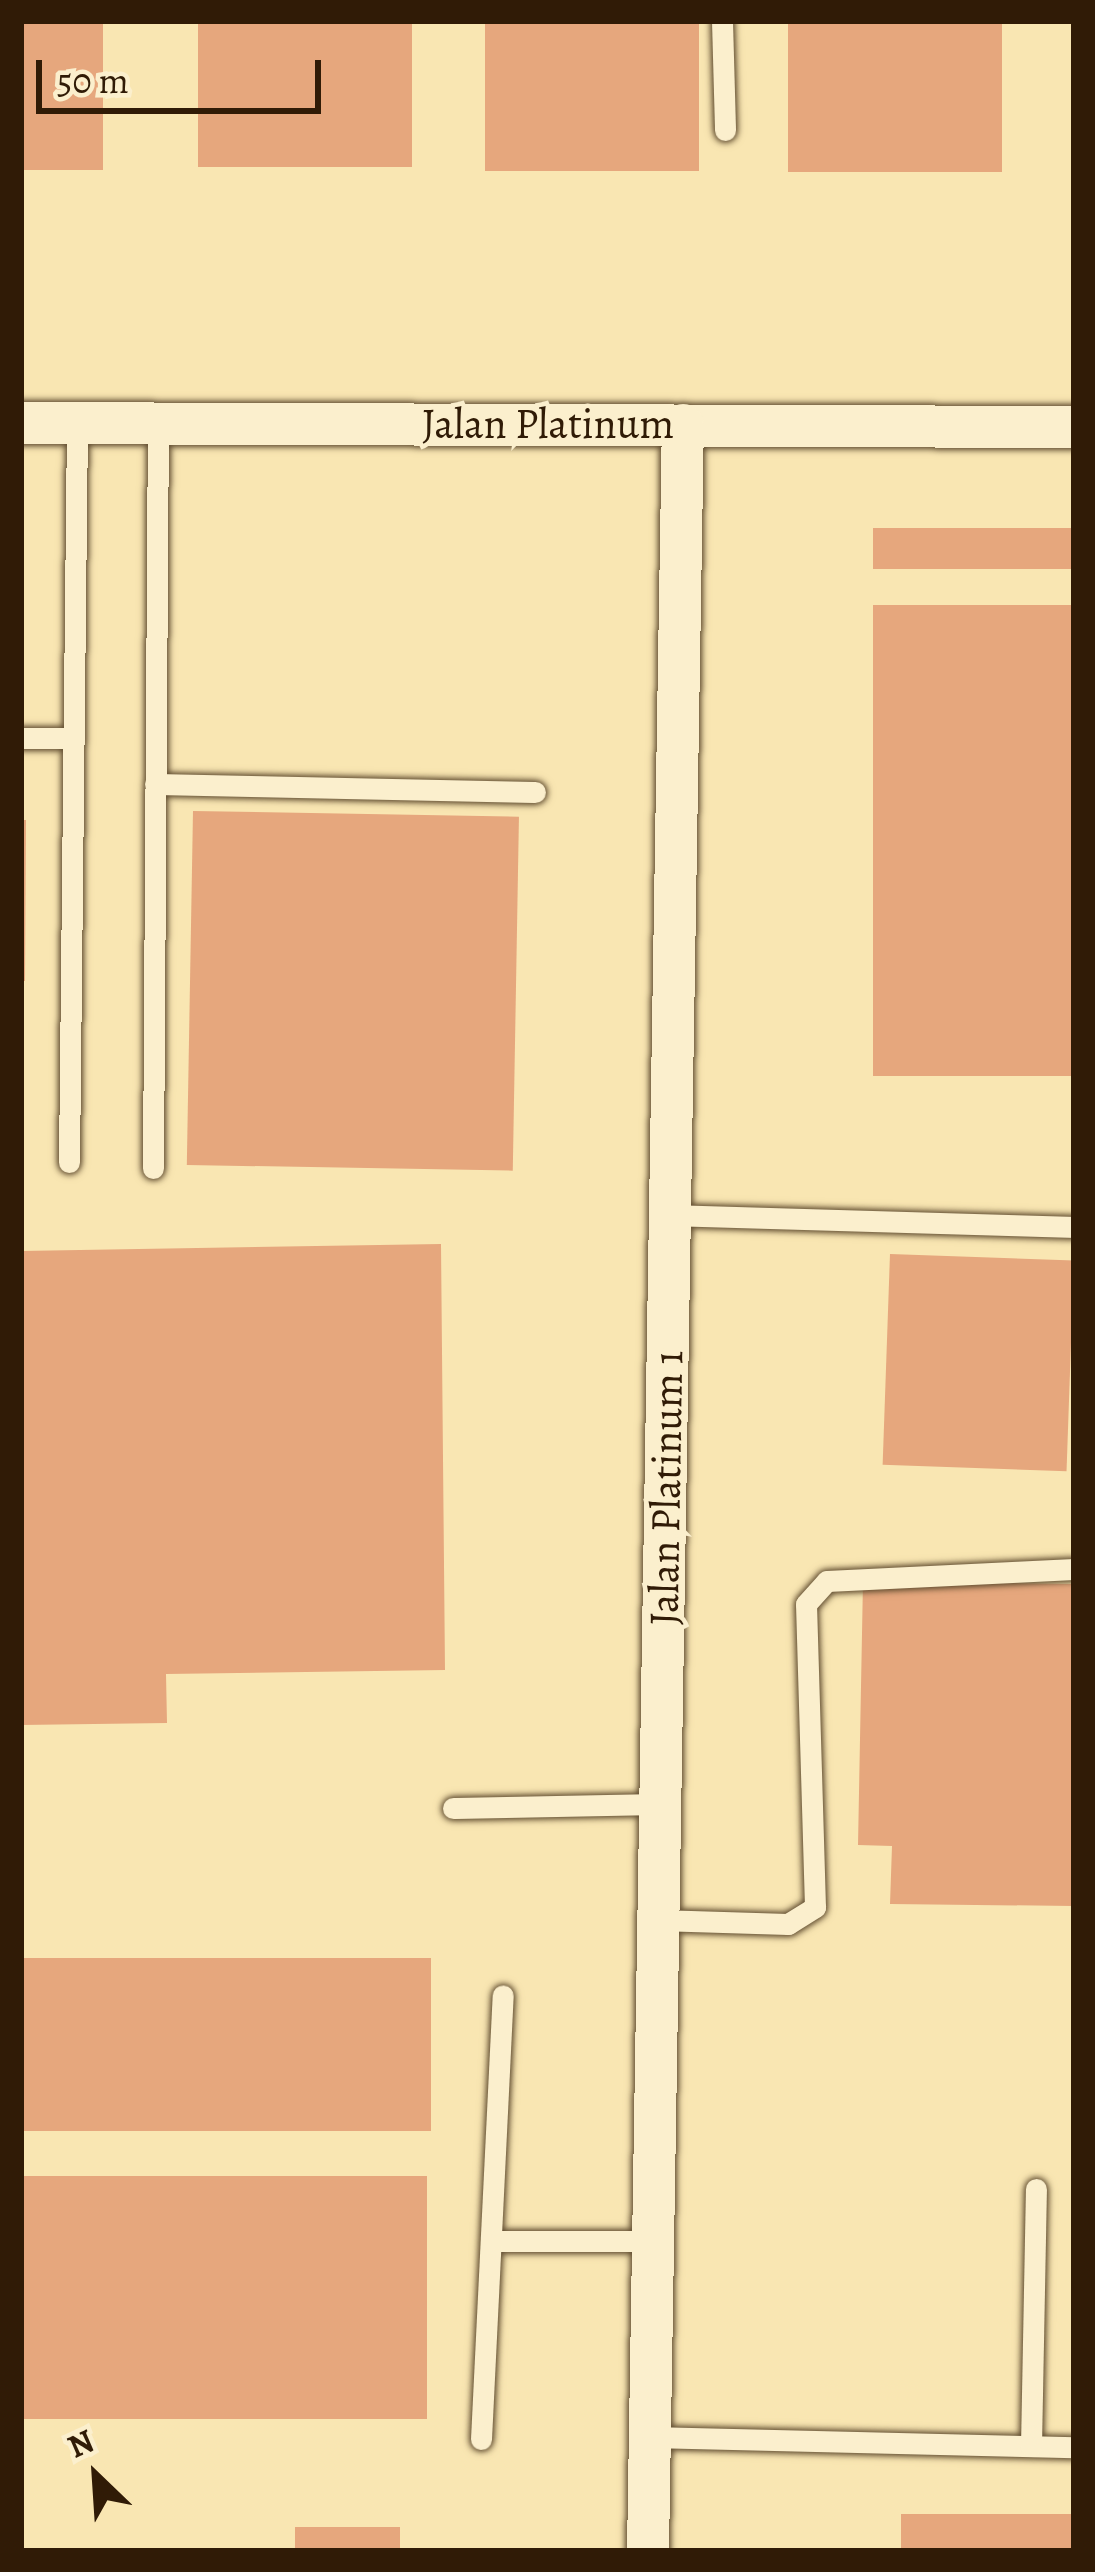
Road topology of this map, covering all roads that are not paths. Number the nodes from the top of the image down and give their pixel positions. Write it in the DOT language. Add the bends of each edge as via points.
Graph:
graph roads {
  1 [pos="722,21"];
  2 [pos="725,130"];
  3 [pos="21,423"];
  4 [pos="77,423"];
  5 [pos="158,423"];
  6 [pos="683,425"];
  7 [pos="1074,428"];
  8 [pos="21,738"];
  9 [pos="74,738"];
  10 [pos="155,784"];
  11 [pos="536,791"];
  12 [pos="69,1162"];
  13 [pos="153,1168"];
  14 [pos="670,1215"];
  15 [pos="1074,1227"];
  16 [pos="1074,1569"];
  17 [pos="660,1804"];
  18 [pos="453,1808"];
  19 [pos="658,1920"];
  20 [pos="502,1996"];
  21 [pos="1036,2189"];
  22 [pos="493,2241"];
  23 [pos="653,2241"];
  24 [pos="650,2437"];
  25 [pos="481,2440"];
  26 [pos="1031,2446"];
  27 [pos="1074,2447"];
  28 [pos="648,2551"];
  1 -- 2 [label="lane"];
  3 -- 4 [label="street, Jalan Platinum"];
  4 -- 5 [label="street, Jalan Platinum"];
  4 -- 9 [label="lane"];
  5 -- 6 [label="street, Jalan Platinum"];
  5 -- 10 [label="lane"];
  6 -- 7 [label="street, Jalan Platinum"];
  6 -- 14 [label="street, Jalan Platinum 1"];
  8 -- 9 [label="lane"];
  9 -- 12 [label="lane"];
  10 -- 11 [label="lane"];
  10 -- 13 [label="lane"];
  14 -- 15 [label="lane"];
  14 -- 17 [label="street, Jalan Platinum 1"];
  16 -- 19 [label="lane" via="827,1581 806,1604 815,1907 788,1924"];
  17 -- 18 [label="lane"];
  17 -- 19 [label="street, Jalan Platinum 1"];
  19 -- 23 [label="street, Jalan Platinum 1"];
  20 -- 22 [label="lane"];
  21 -- 26 [label="lane"];
  22 -- 23 [label="lane"];
  22 -- 25 [label="lane"];
  23 -- 24 [label="street, Jalan Platinum 1"];
  24 -- 26 [label="lane"];
  24 -- 28 [label="street, Jalan Platinum 1"];
  26 -- 27 [label="lane"];
}
